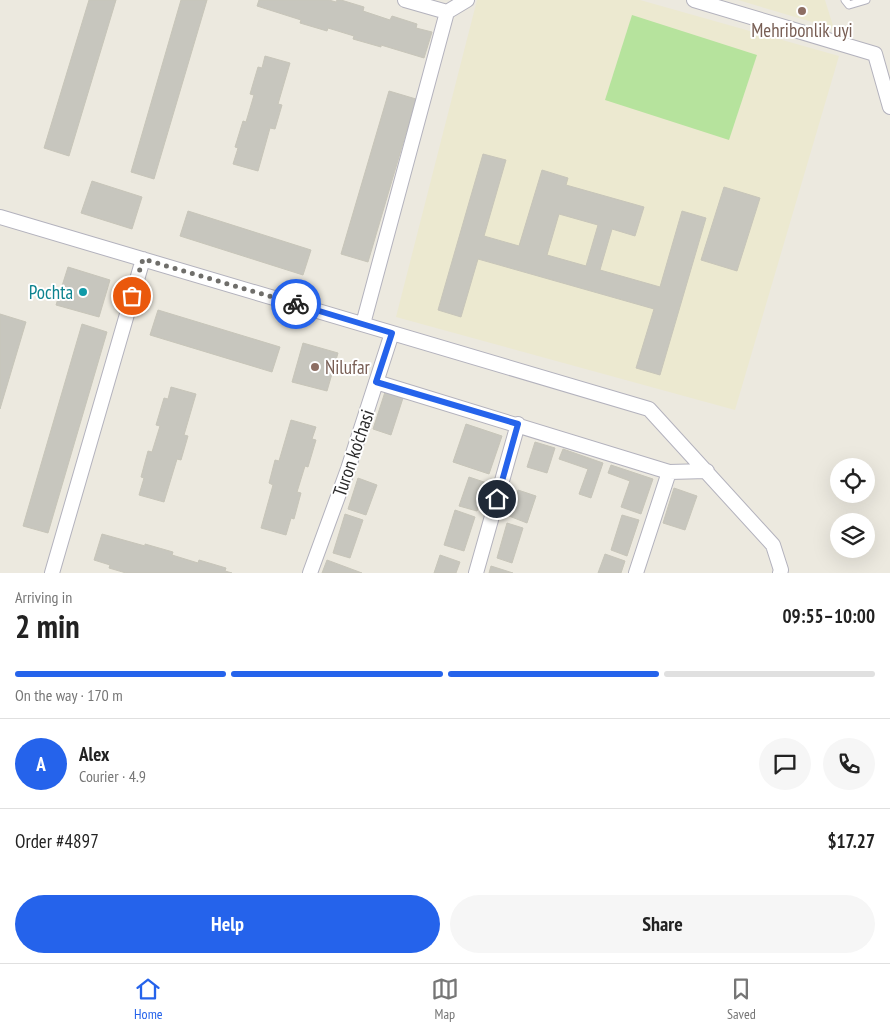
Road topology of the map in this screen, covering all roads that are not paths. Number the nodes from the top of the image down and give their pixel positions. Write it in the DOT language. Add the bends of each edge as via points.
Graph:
graph roads {
  1 [pos="405,0"];
  2 [pos="467,0"];
  3 [pos="694,0"];
  4 [pos="845,0"];
  5 [pos="866,0"];
  6 [pos="447,12"];
  7 [pos="890,108"];
  8 [pos="0,217"];
  9 [pos="143,259"];
  10 [pos="363,324"];
  11 [pos="392,333"];
  12 [pos="376,382"];
  13 [pos="518,424"];
  14 [pos="707,471"];
  15 [pos="669,472"];
  16 [pos="52,573"];
  17 [pos="310,573"];
  18 [pos="476,573"];
  19 [pos="636,573"];
  20 [pos="780,573"];
  1 -- 6 [label="street"];
  2 -- 6 [label="street"];
  3 -- 7 [label="street" via="875,54"];
  4 -- 5 [label="lane" via="849,5"];
  6 -- 10 [label="street"];
  8 -- 9 [label="street"];
  9 -- 10 [label="street"];
  9 -- 16 [label="street"];
  10 -- 11 [label="street"];
  11 -- 12 [label="street, Turon ko'chasi"];
  11 -- 14 [label="street" via="649,409"];
  12 -- 13 [label="street"];
  12 -- 17 [label="street, Turon ko'chasi"];
  13 -- 15 [label="street"];
  13 -- 18 [label="street"];
  14 -- 15 [label="street"];
  14 -- 20 [label="street" via="773,544"];
  15 -- 19 [label="street"];
}
